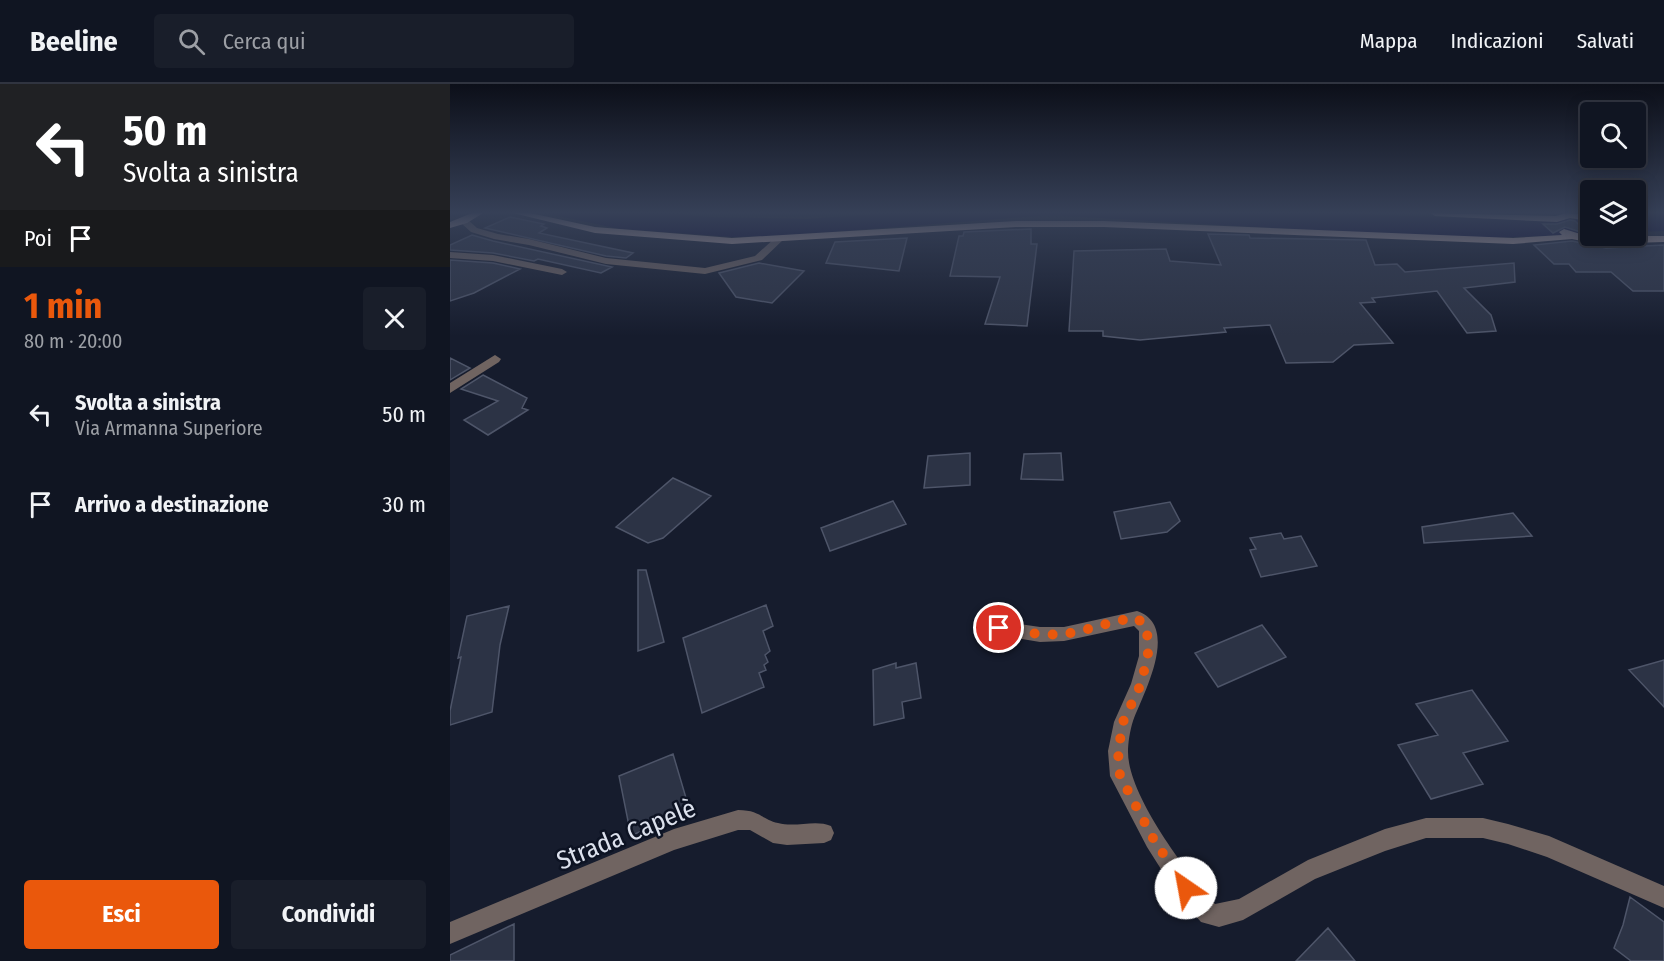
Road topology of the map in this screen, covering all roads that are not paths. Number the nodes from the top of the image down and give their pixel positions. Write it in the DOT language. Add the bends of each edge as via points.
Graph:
graph roads {
  1 [pos="581,254"];
  2 [pos="763,254"];
  3 [pos="450,255"];
  4 [pos="562,272"];
  5 [pos="495,359"];
  6 [pos="450,389"];
  7 [pos="999,628"];
  8 [pos="824,833"];
  9 [pos="1664,897"];
  10 [pos="450,933"];
  1 -- 2 [label="street" via="614,262 709,271"];
  3 -- 4 [label="street" via="493,258"];
  5 -- 6 [label="street"];
  7 -- 9 [label="street" via="1063,634 1118,619 1137,618 1147,628 1148,656 1140,686 1123,722 1118,752 1120,776 1154,840 1209,914 1220,916 1243,909 1308,871 1426,828 1483,828 1508,834 1549,847"];
  8 -- 10 [label="street, Strada Capelè" via="773,833 752,820 738,820 674,840"];
}
